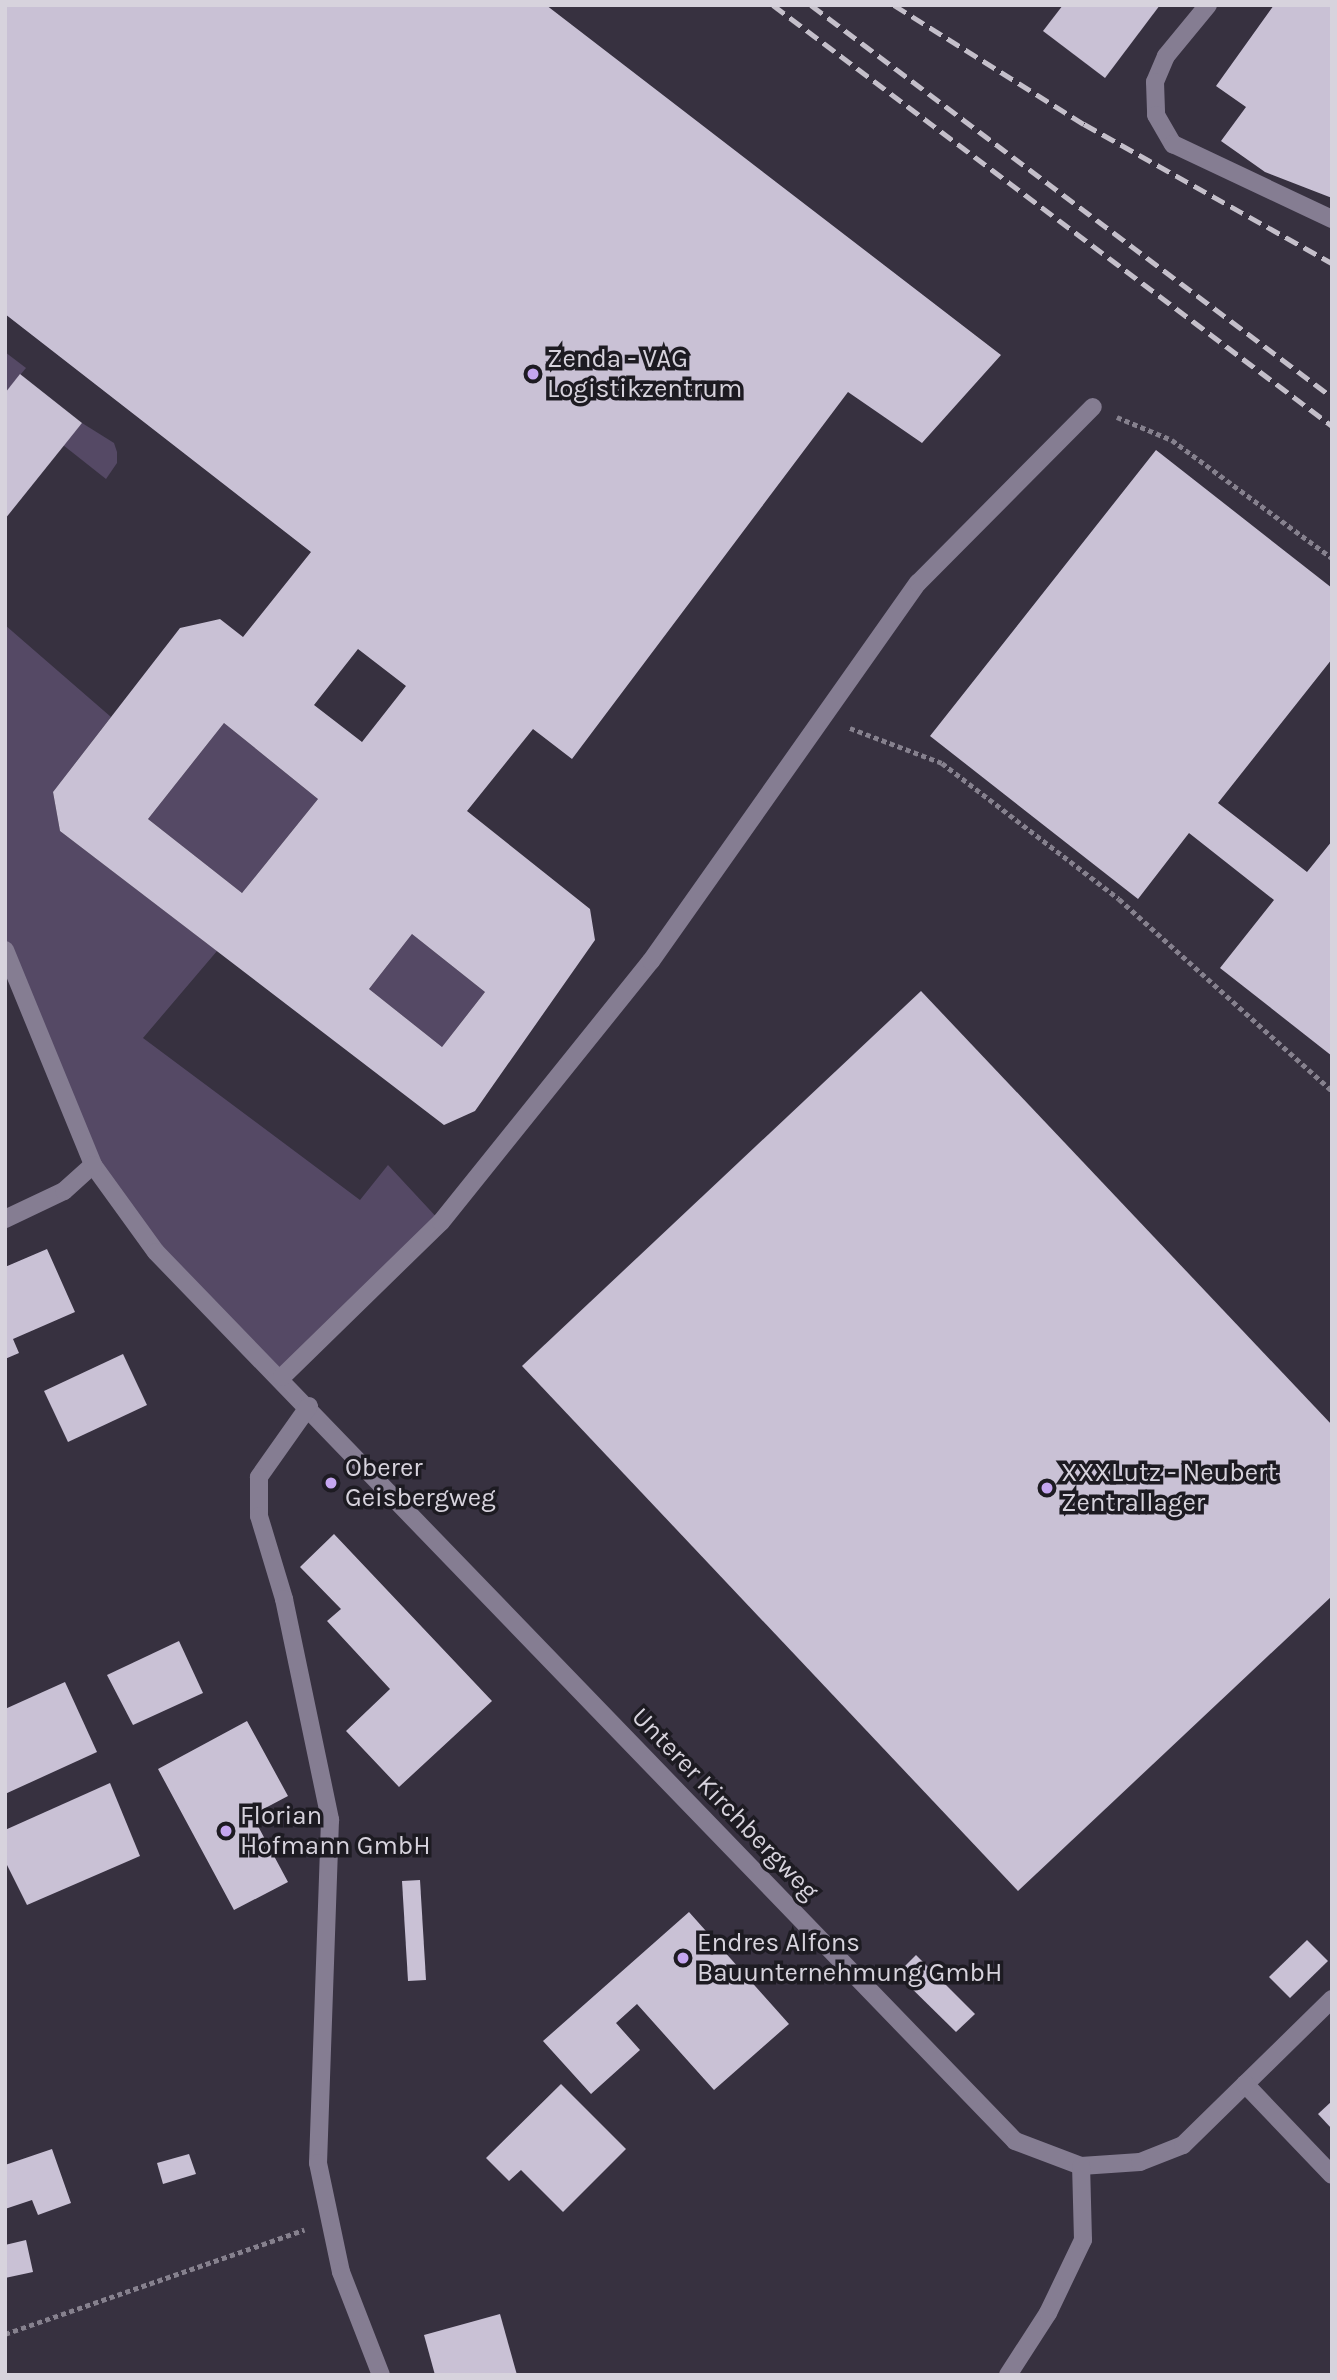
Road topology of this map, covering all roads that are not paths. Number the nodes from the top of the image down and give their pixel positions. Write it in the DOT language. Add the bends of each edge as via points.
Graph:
graph roads {
  1 [pos="1208,5"];
  2 [pos="1332,219"];
  3 [pos="1093,407"];
  4 [pos="5,950"];
  5 [pos="93,1165"];
  6 [pos="5,1219"];
  7 [pos="282,1377"];
  8 [pos="309,1406"];
  9 [pos="1332,1999"];
  10 [pos="1245,2084"];
  11 [pos="1081,2166"];
  12 [pos="1332,2175"];
  13 [pos="381,2375"];
  14 [pos="1008,2375"];
  1 -- 2 [label="street" via="1166,56 1155,82 1156,115 1173,144"];
  3 -- 7 [label="street" via="918,583 651,961 441,1222"];
  4 -- 5 [label="street, Unterer Kirchbergweg"];
  5 -- 6 [label="street" via="64,1191"];
  5 -- 7 [label="street, Unterer Kirchbergweg" via="156,1252"];
  7 -- 8 [label="street, Unterer Kirchbergweg"];
  8 -- 11 [label="street, Unterer Kirchbergweg" via="1015,2141"];
  8 -- 13 [label="street" via="259,1477 259,1516 284,1600 330,1820 318,2163 341,2272"];
  9 -- 10 [label="street, Unterer Kirchbergweg"];
  10 -- 11 [label="street, Unterer Kirchbergweg" via="1183,2145 1140,2162"];
  10 -- 12 [label="street"];
  11 -- 14 [label="street" via="1083,2240 1048,2313"];
}
